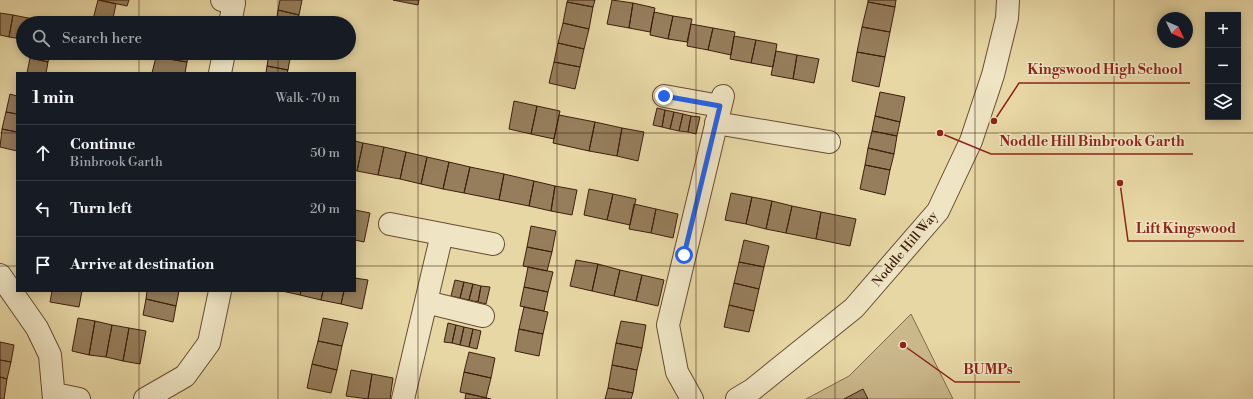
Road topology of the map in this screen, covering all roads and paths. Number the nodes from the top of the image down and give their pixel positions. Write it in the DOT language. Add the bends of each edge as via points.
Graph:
graph roads {
  1 [pos="222,0"];
  2 [pos="1008,0"];
  3 [pos="231,16"];
  4 [pos="223,60"];
  5 [pos="220,72"];
  6 [pos="664,96"];
  7 [pos="720,108"];
  8 [pos="829,142"];
  9 [pos="390,224"];
  10 [pos="442,234"];
  11 [pos="493,244"];
  12 [pos="0,275"];
  13 [pos="220,292"];
  14 [pos="426,302"];
  15 [pos="483,316"];
  16 [pos="54,397"];
  17 [pos="79,399"];
  18 [pos="145,399"];
  19 [pos="403,399"];
  20 [pos="692,399"];
  21 [pos="737,399"];
  1 -- 3 [label="street" via="234,3"];
  2 -- 21 [label="street, Noddle Hill Way" via="1007,18 993,75 971,141 938,211 854,308 752,390"];
  4 -- 5 [label="street"];
  6 -- 7 [label="street"];
  7 -- 8 [label="street"];
  7 -- 20 [label="street" via="668,325 677,372"];
  9 -- 10 [label="street"];
  10 -- 11 [label="street"];
  10 -- 14 [label="street"];
  12 -- 16 [label="street" via="37,328 50,355"];
  13 -- 18 [label="street" via="209,343 185,376"];
  14 -- 15 [label="street"];
  14 -- 19 [label="street"];
  16 -- 17 [label="street"];
}
